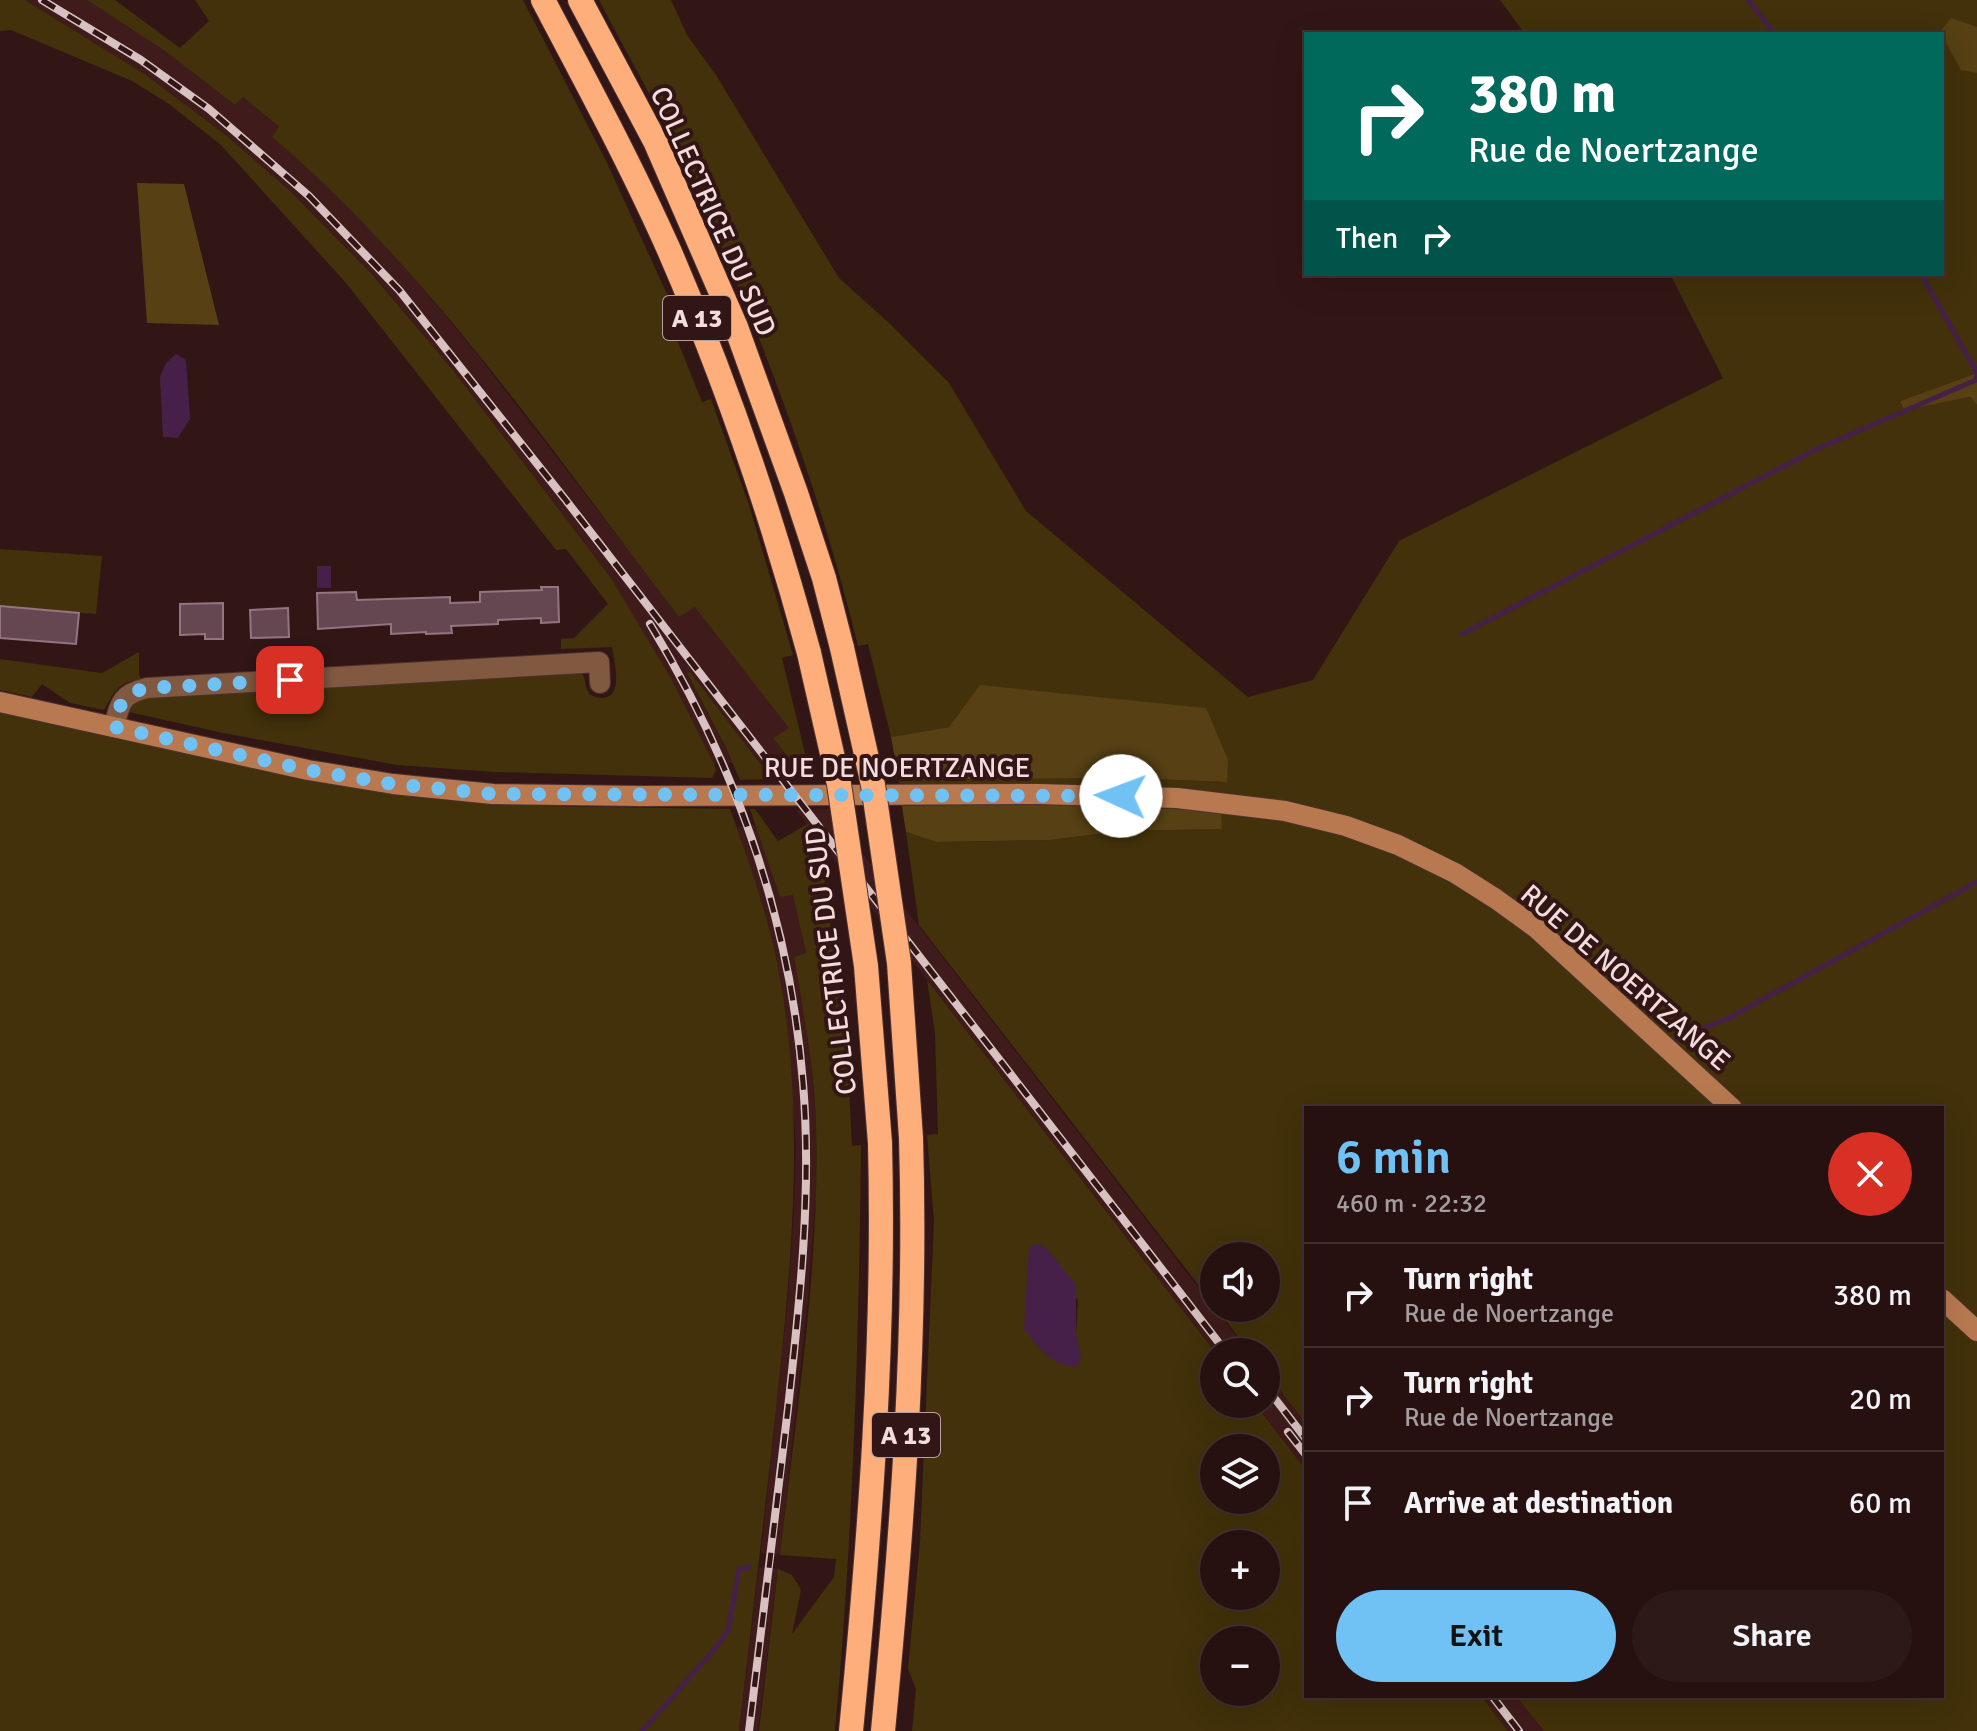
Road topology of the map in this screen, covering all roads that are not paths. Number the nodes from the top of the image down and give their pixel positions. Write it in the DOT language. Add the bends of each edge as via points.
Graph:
graph roads {
  1 [pos="543,0"];
  2 [pos="580,0"];
  3 [pos="600,683"];
  4 [pos="0,702"];
  5 [pos="114,727"];
  6 [pos="1730,1106"];
  7 [pos="1944,1301"];
  8 [pos="1977,1331"];
  9 [pos="851,1731"];
  10 [pos="883,1731"];
  1 -- 9 [label="highway, COLLECTRICE DU SUD / A 13, bridge" via="624,153 707,341 765,500 809,653 839,784 866,966 880,1143 880,1351"];
  2 -- 10 [label="highway, COLLECTRICE DU SUD / A 13, bridge" via="655,141 736,327 824,578 873,785 899,963 911,1138 912,1346"];
  3 -- 5 [label="street" via="599,662 147,688 132,691 121,702"];
  4 -- 5 [label="main road, RUE DE NOERTZANGE"];
  5 -- 6 [label="main road, RUE DE NOERTZANGE" via="308,770 493,794 1069,795 1177,798 1285,811 1398,845 1496,899 1536,928"];
  7 -- 8 [label="main road"];
}
